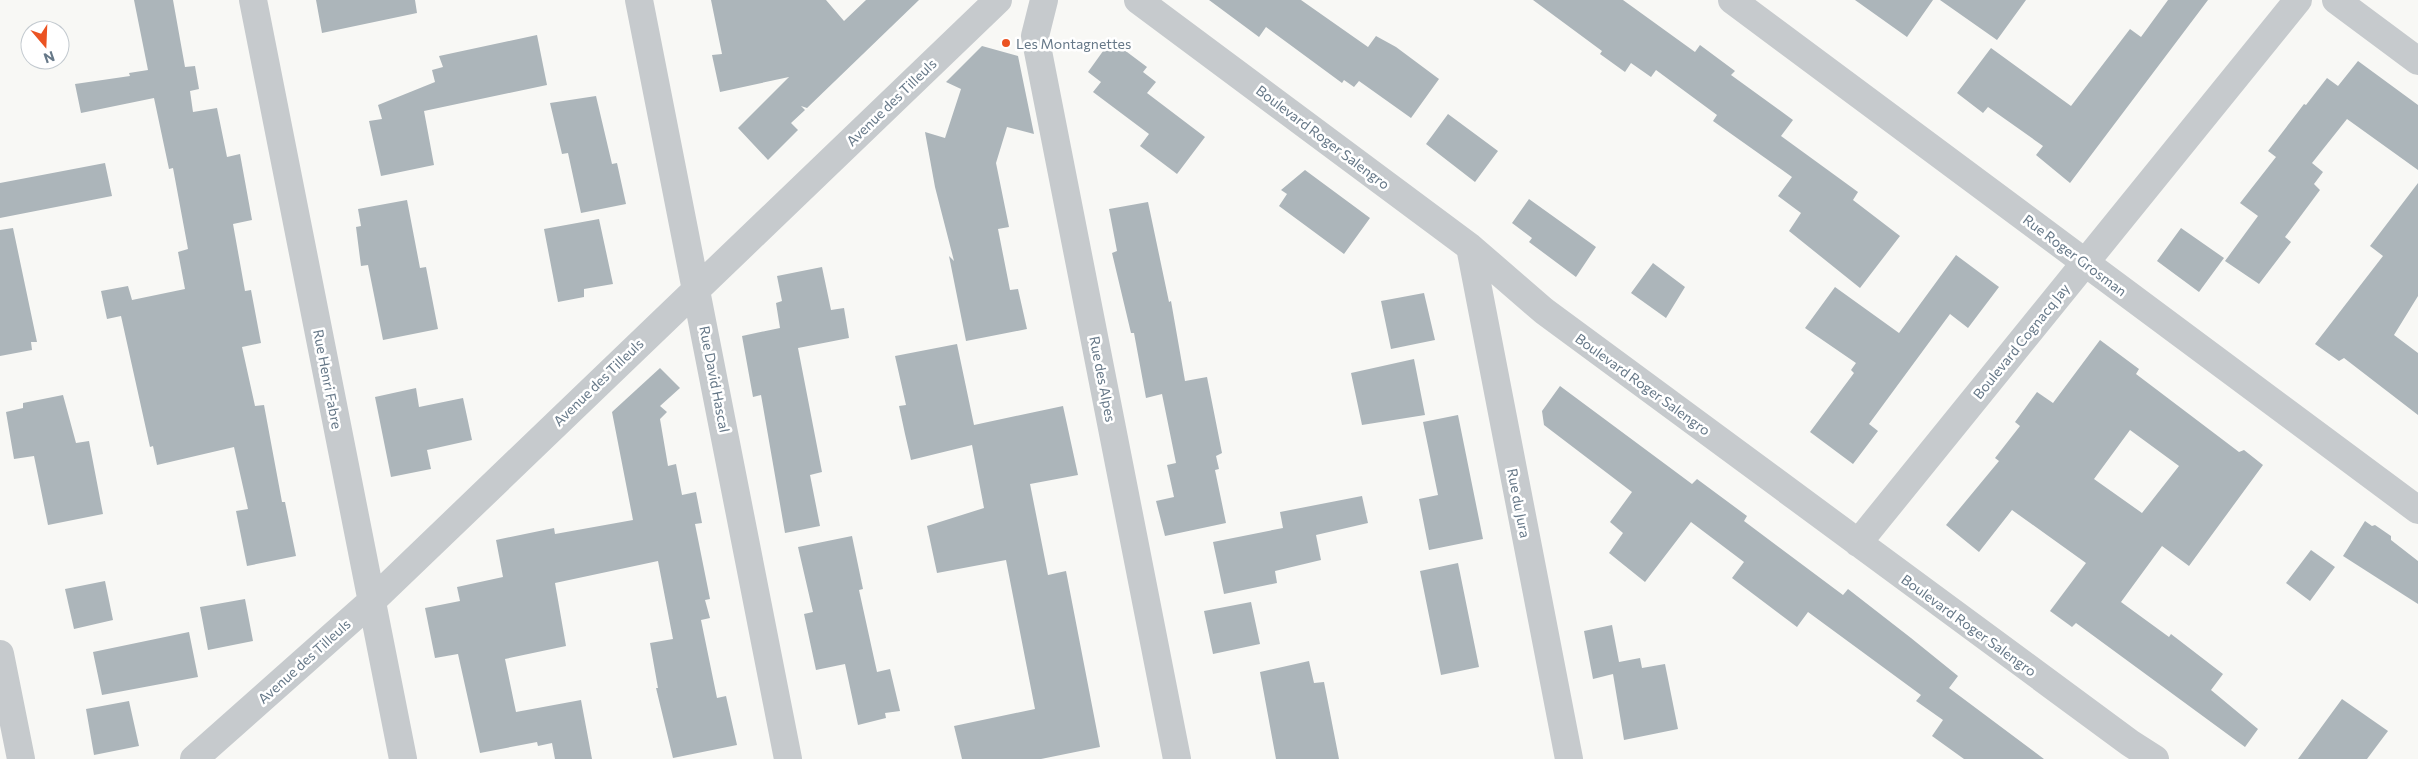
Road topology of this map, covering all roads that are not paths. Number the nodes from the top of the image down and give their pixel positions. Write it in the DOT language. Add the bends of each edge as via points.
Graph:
graph roads {
  1 [pos="253,0"];
  2 [pos="639,0"];
  3 [pos="998,0"];
  4 [pos="1044,0"];
  5 [pos="1138,0"];
  6 [pos="1732,0"];
  7 [pos="2298,0"];
  8 [pos="2336,0"];
  9 [pos="2418,61"];
  10 [pos="1470,247"];
  11 [pos="2085,263"];
  12 [pos="697,287"];
  13 [pos="2418,510"];
  14 [pos="1858,543"];
  15 [pos="372,601"];
  16 [pos="0,654"];
  17 [pos="22,759"];
  18 [pos="194,759"];
  19 [pos="403,759"];
  20 [pos="788,759"];
  21 [pos="1177,759"];
  22 [pos="1569,759"];
  23 [pos="2155,759"];
  1 -- 15 [label="street, Rue Henri Fabre"];
  2 -- 12 [label="street, Rue David Hascal"];
  3 -- 12 [label="street, Avenue des Tilleuls"];
  4 -- 21 [label="street, Rue des Alpes" via="1036,36"];
  5 -- 10 [label="street, Boulevard Roger Salengro"];
  6 -- 11 [label="street, Rue Roger Grosman"];
  7 -- 11 [label="street, Boulevard Cognacq Jay"];
  8 -- 9 [label="street"];
  10 -- 14 [label="street, Boulevard Roger Salengro" via="1544,311"];
  10 -- 22 [label="street, Rue du Jura"];
  11 -- 13 [label="street, Rue Roger Grosman"];
  11 -- 14 [label="street, Boulevard Cognacq Jay"];
  12 -- 15 [label="street, Avenue des Tilleuls"];
  12 -- 20 [label="street, Rue David Hascal"];
  14 -- 23 [label="street, Boulevard Roger Salengro"];
  15 -- 18 [label="street, Avenue des Tilleuls"];
  15 -- 19 [label="street, Rue Henri Fabre"];
  16 -- 17 [label="street"];
}
